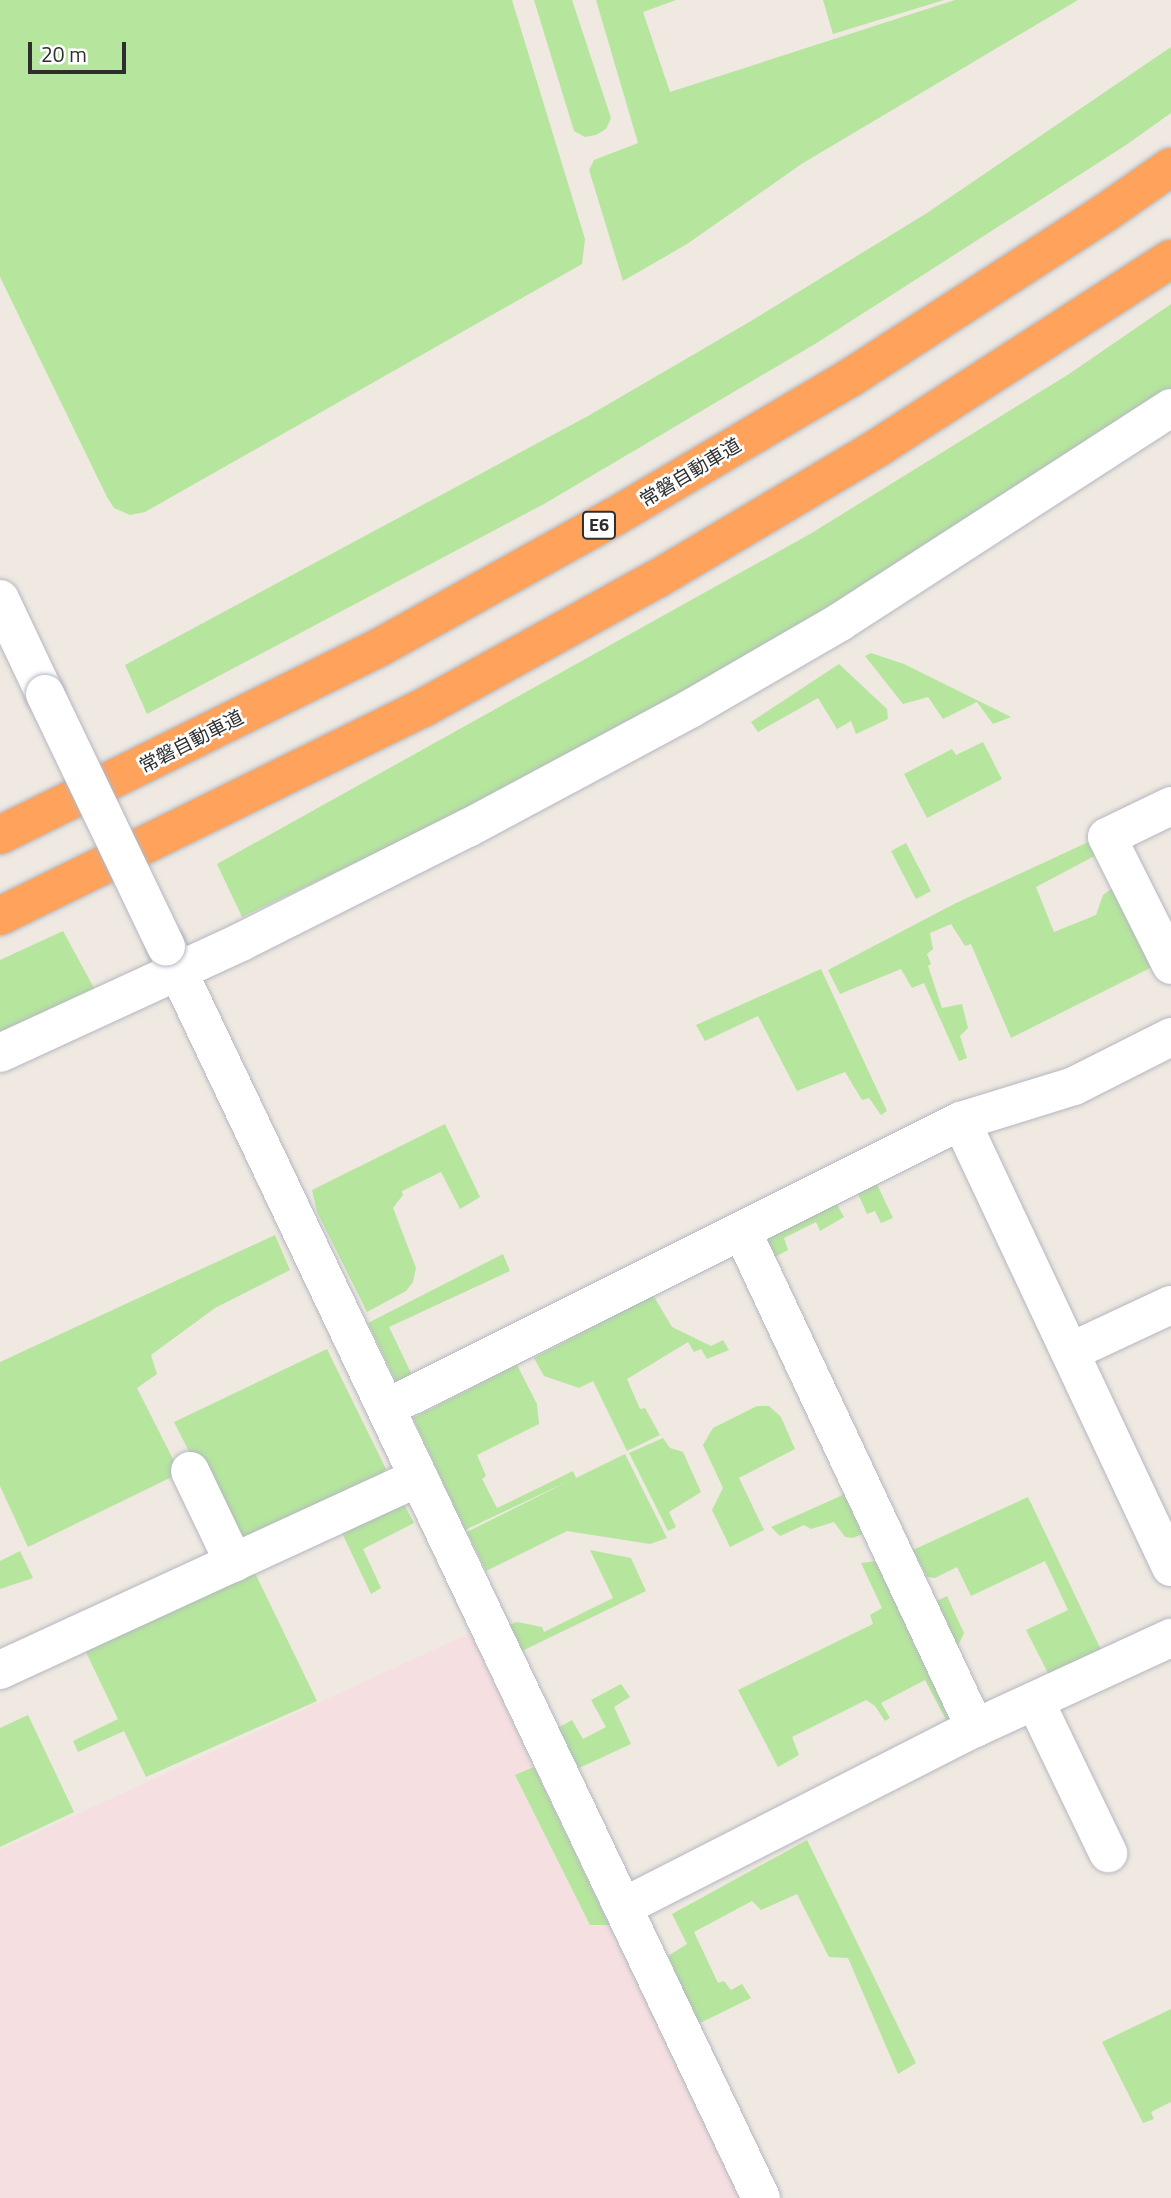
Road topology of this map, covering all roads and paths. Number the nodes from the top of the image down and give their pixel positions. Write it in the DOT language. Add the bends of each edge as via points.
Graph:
graph roads {
  1 [pos="1171,167"];
  2 [pos="1171,259"];
  3 [pos="1171,408"];
  4 [pos="0,599"];
  5 [pos="1171,806"];
  6 [pos="0,835"];
  7 [pos="0,916"];
  8 [pos="173,959"];
  9 [pos="1171,965"];
  10 [pos="1171,1037"];
  11 [pos="0,1053"];
  12 [pos="961,1121"];
  13 [pos="741,1231"];
  14 [pos="1171,1305"];
  15 [pos="1070,1352"];
  16 [pos="386,1408"];
  17 [pos="190,1471"];
  18 [pos="419,1477"];
  19 [pos="234,1563"];
  20 [pos="1171,1567"];
  21 [pos="1171,1637"];
  22 [pos="0,1670"];
  23 [pos="1035,1701"];
  24 [pos="975,1728"];
  25 [pos="1108,1853"];
  26 [pos="623,1907"];
  27 [pos="761,2198"];
  1 -- 6 [label="highway, 常磐自動車道 / E6" via="850,378 614,517 382,646"];
  2 -- 7 [label="highway" via="879,447 657,579 423,708"];
  3 -- 8 [label="street" via="840,622 690,709 468,828"];
  4 -- 8 [label="street, bridge"];
  5 -- 9 [label="street" via="1107,837"];
  8 -- 11 [label="street"];
  8 -- 16 [label="street"];
  10 -- 12 [label="street" via="1074,1086"];
  12 -- 13 [label="street"];
  12 -- 15 [label="street"];
  13 -- 16 [label="street"];
  13 -- 24 [label="street"];
  14 -- 15 [label="street"];
  15 -- 20 [label="street"];
  16 -- 18 [label="street"];
  17 -- 19 [label="street"];
  18 -- 19 [label="street"];
  18 -- 26 [label="street"];
  19 -- 22 [label="street"];
  21 -- 23 [label="street"];
  23 -- 24 [label="street"];
  23 -- 25 [label="street"];
  24 -- 26 [label="street"];
  26 -- 27 [label="street"];
}
